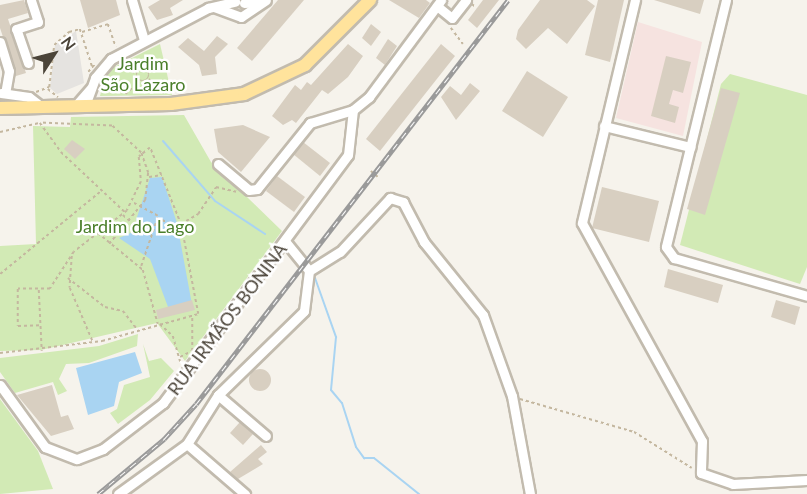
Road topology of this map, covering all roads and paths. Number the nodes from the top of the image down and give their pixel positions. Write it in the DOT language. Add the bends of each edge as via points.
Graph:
graph roads {
  1 [pos="31,0"];
  2 [pos="132,0"];
  3 [pos="370,0"];
  4 [pos="466,0"];
  5 [pos="635,0"];
  6 [pos="726,0"];
  7 [pos="240,3"];
  8 [pos="439,3"];
  9 [pos="208,8"];
  10 [pos="232,13"];
  11 [pos="243,16"];
  12 [pos="451,27"];
  13 [pos="81,32"];
  14 [pos="144,40"];
  15 [pos="0,42"];
  16 [pos="463,44"];
  17 [pos="116,49"];
  18 [pos="128,56"];
  19 [pos="121,59"];
  20 [pos="28,63"];
  21 [pos="112,65"];
  22 [pos="88,72"];
  23 [pos="136,74"];
  24 [pos="148,78"];
  25 [pos="140,81"];
  26 [pos="92,88"];
  27 [pos="28,89"];
  28 [pos="48,89"];
  29 [pos="2,93"];
  30 [pos="158,97"];
  31 [pos="135,98"];
  32 [pos="122,100"];
  33 [pos="79,103"];
  34 [pos="42,107"];
  35 [pos="0,108"];
  36 [pos="353,110"];
  37 [pos="40,123"];
  38 [pos="604,126"];
  39 [pos="0,132"];
  40 [pos="690,147"];
  41 [pos="141,153"];
  42 [pos="218,164"];
  43 [pos="371,171"];
  44 [pos="164,175"];
  45 [pos="148,177"];
  46 [pos="378,177"];
  47 [pos="101,190"];
  48 [pos="244,194"];
  49 [pos="133,203"];
  50 [pos="125,212"];
  51 [pos="122,215"];
  52 [pos="162,220"];
  53 [pos="131,222"];
  54 [pos="181,225"];
  55 [pos="182,229"];
  56 [pos="98,233"];
  57 [pos="285,241"];
  58 [pos="109,244"];
  59 [pos="72,254"];
  60 [pos="276,254"];
  61 [pos="300,262"];
  62 [pos="141,267"];
  63 [pos="309,270"];
  64 [pos="0,274"];
  65 [pos="68,278"];
  66 [pos="39,289"];
  67 [pos="807,296"];
  68 [pos="191,315"];
  69 [pos="159,324"];
  70 [pos="41,325"];
  71 [pos="139,331"];
  72 [pos="93,343"];
  73 [pos="42,351"];
  74 [pos="0,353"];
  75 [pos="180,357"];
  76 [pos="183,368"];
  77 [pos="0,385"];
  78 [pos="218,395"];
  79 [pos="512,396"];
  80 [pos="266,436"];
  81 [pos="187,444"];
  82 [pos="701,473"];
  83 [pos="807,480"];
  84 [pos="118,494"];
  85 [pos="245,494"];
  86 [pos="530,494"];
  1 -- 20 [label="street" via="38,22 16,29"];
  2 -- 14 [label="street"];
  3 -- 32 [label="main road" via="321,53 268,86 197,103"];
  4 -- 8 [label="street" via="452,18"];
  5 -- 38 [label="street"];
  6 -- 40 [label="street"];
  7 -- 9 [label="street"];
  7 -- 10 [label="street"];
  7 -- 11 [label="street"];
  7 -- 11 [label="street" via="266,0"];
  8 -- 36 [label="street" via="369,97"];
  9 -- 10 [label="street"];
  9 -- 14 [label="street"];
  10 -- 11 [label="street"];
  12 -- 16 [label="path"];
  13 -- 17 [label="path" via="108,24"];
  13 -- 22 [label="path" via="92,67"];
  13 -- 28 [label="path" via="69,32 55,42"];
  14 -- 26 [label="street" via="111,59"];
  15 -- 29 [label="street" via="9,71"];
  18 -- 19 [label="path"];
  19 -- 21 [label="path"];
  19 -- 23 [label="path"];
  23 -- 24 [label="path" via="144,69"];
  23 -- 25 [label="path"];
  24 -- 25 [label="path"];
  24 -- 30 [label="path" via="169,97"];
  25 -- 32 [label="path"];
  26 -- 33 [label="street"];
  26 -- 33 [label="street"];
  27 -- 28 [label="path"];
  28 -- 33 [label="path"];
  29 -- 34 [label="street" via="29,97"];
  31 -- 32 [label="path"];
  32 -- 33 [label="main road"];
  32 -- 33 [label="main road" via="82,110"];
  33 -- 34 [label="main road"];
  34 -- 35 [label="main road"];
  36 -- 42 [label="street" via="310,123 256,189 249,190"];
  36 -- 57 [label="street, RUA IRMÃOS BONINA" via="348,154"];
  37 -- 39 [label="path"];
  37 -- 41 [label="path" via="112,126"];
  37 -- 47 [label="path" via="48,138"];
  38 -- 40 [label="street"];
  38 -- 82 [label="street" via="582,223 702,441"];
  40 -- 67 [label="street" via="668,252 674,258"];
  41 -- 44 [label="path" via="150,148"];
  41 -- 45 [label="path"];
  41 -- 49 [label="path" via="141,182"];
  43 -- 46 [label="path"];
  44 -- 45 [label="path"];
  44 -- 54 [label="path"];
  45 -- 53 [label="path" via="145,200"];
  47 -- 50 [label="path"];
  47 -- 64 [label="path" via="86,208"];
  48 -- 54 [label="path" via="219,186 206,196 198,214"];
  49 -- 50 [label="path"];
  49 -- 52 [label="path, bridge"];
  50 -- 51 [label="path"];
  51 -- 53 [label="path"];
  51 -- 56 [label="path"];
  52 -- 55 [label="path"];
  52 -- 62 [label="path"];
  53 -- 58 [label="path"];
  54 -- 55 [label="path"];
  55 -- 68 [label="path" via="198,314"];
  56 -- 58 [label="path"];
  56 -- 59 [label="path"];
  57 -- 60 [label="street, RUA IRMÃOS BONINA"];
  57 -- 61 [label="street"];
  58 -- 62 [label="path"];
  59 -- 65 [label="path"];
  59 -- 66 [label="path" via="50,289"];
  60 -- 61 [label="street"];
  60 -- 77 [label="street, RUA IRMÃOS BONINA" via="163,403 87,457 66,457 45,447"];
  61 -- 63 [label="street"];
  62 -- 69 [label="path"];
  63 -- 78 [label="street" via="304,311"];
  63 -- 79 [label="street" via="340,252 390,198 398,197 424,242 483,315"];
  65 -- 71 [label="path" via="105,307 123,311"];
  65 -- 72 [label="path"];
  66 -- 70 [label="path"];
  66 -- 70 [label="path" via="18,289 18,326"];
  68 -- 69 [label="path"];
  68 -- 75 [label="path" via="192,351"];
  69 -- 71 [label="path"];
  69 -- 75 [label="path" via="173,336"];
  70 -- 73 [label="path"];
  71 -- 72 [label="path"];
  72 -- 73 [label="path"];
  73 -- 74 [label="path"];
  75 -- 76 [label="path"];
  78 -- 80 [label="street"];
  78 -- 81 [label="street"];
  79 -- 82 [label="path" via="634,432"];
  79 -- 86 [label="street"];
  81 -- 84 [label="street"];
  81 -- 85 [label="street"];
  82 -- 83 [label="street" via="733,484"];
}
